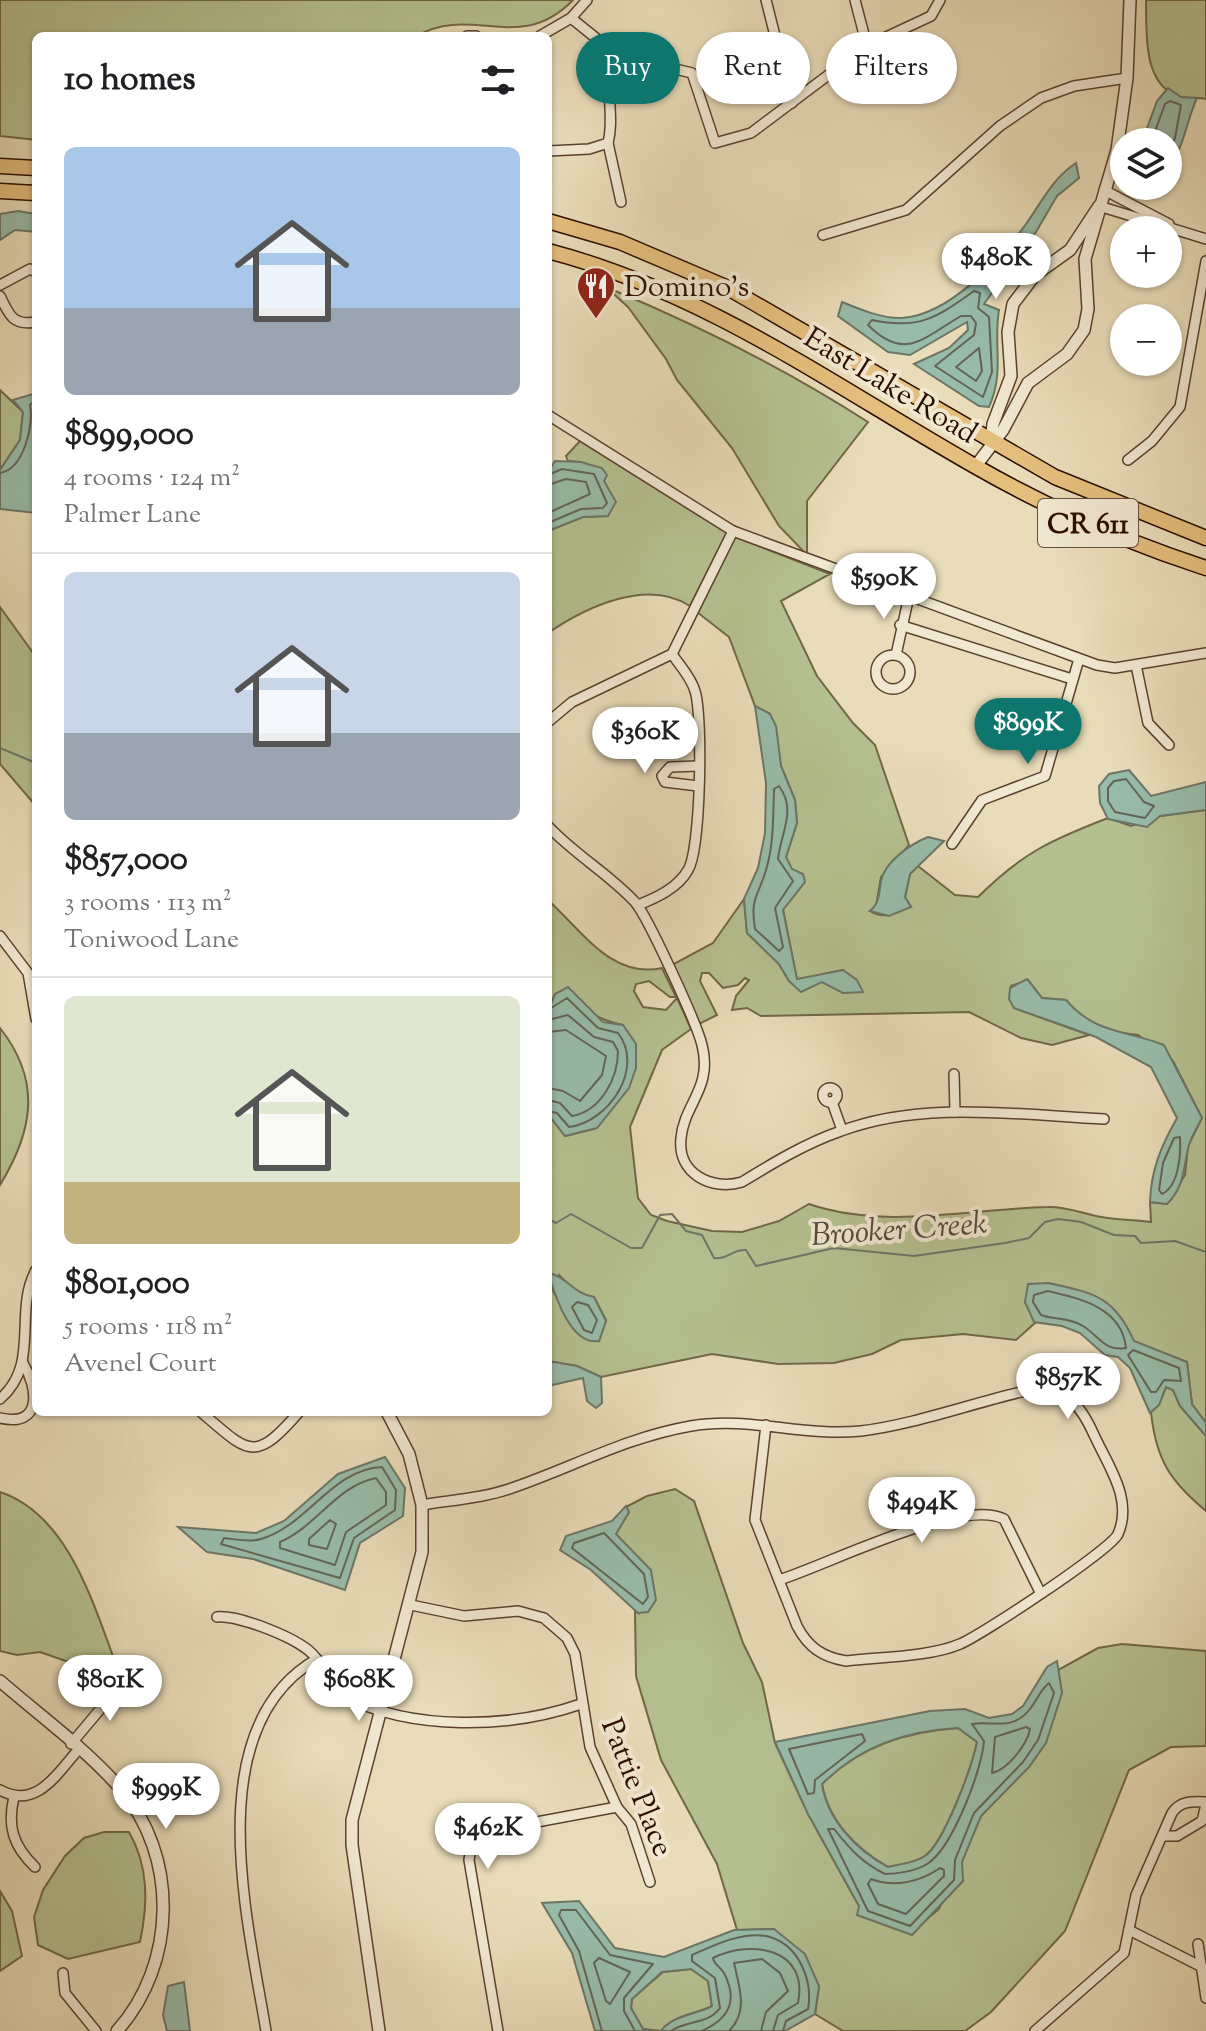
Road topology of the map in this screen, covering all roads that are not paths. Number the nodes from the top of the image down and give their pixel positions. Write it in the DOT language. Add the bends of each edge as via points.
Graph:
graph roads {
  1 [pos="587,0"];
  2 [pos="766,0"];
  3 [pos="855,0"];
  4 [pos="940,0"];
  5 [pos="1130,0"];
  6 [pos="571,18"];
  7 [pos="547,32"];
  8 [pos="588,32"];
  9 [pos="774,32"];
  10 [pos="863,32"];
  11 [pos="900,32"];
  12 [pos="680,70"];
  13 [pos="826,77"];
  14 [pos="1127,78"];
  15 [pos="696,85"];
  16 [pos="810,89"];
  17 [pos="610,104"];
  18 [pos="702,104"];
  19 [pos="791,104"];
  20 [pos="608,143"];
  21 [pos="552,151"];
  22 [pos="0,166"];
  23 [pos="32,168"];
  24 [pos="1104,190"];
  25 [pos="0,191"];
  26 [pos="32,193"];
  27 [pos="621,202"];
  28 [pos="1099,206"];
  29 [pos="552,222"];
  30 [pos="1186,233"];
  31 [pos="823,235"];
  32 [pos="1206,239"];
  33 [pos="552,252"];
  34 [pos="1206,261"];
  35 [pos="32,270"];
  36 [pos="0,285"];
  37 [pos="0,296"];
  38 [pos="32,323"];
  39 [pos="552,418"];
  40 [pos="991,441"];
  41 [pos="1128,460"];
  42 [pos="975,467"];
  43 [pos="733,531"];
  44 [pos="1206,538"];
  45 [pos="1206,568"];
  46 [pos="909,596"];
  47 [pos="900,625"];
  48 [pos="1206,653"];
  49 [pos="672,654"];
  50 [pos="896,655"];
  51 [pos="1079,659"];
  52 [pos="1136,665"];
  53 [pos="1072,679"];
  54 [pos="552,719"];
  55 [pos="1169,745"];
  56 [pos="698,766"];
  57 [pos="698,786"];
  58 [pos="552,830"];
  59 [pos="952,844"];
  60 [pos="638,905"];
  61 [pos="0,936"];
  62 [pos="32,996"];
  63 [pos="954,1074"];
  64 [pos="832,1102"];
  65 [pos="955,1112"];
  66 [pos="1104,1119"];
  67 [pos="842,1130"];
  68 [pos="32,1280"];
  69 [pos="23,1363"];
  70 [pos="32,1382"];
  71 [pos="0,1399"];
  72 [pos="32,1405"];
  73 [pos="206,1416"];
  74 [pos="296,1416"];
  75 [pos="389,1416"];
  76 [pos="0,1418"];
  77 [pos="766,1425"];
  78 [pos="422,1505"];
  79 [pos="779,1580"];
  80 [pos="1040,1592"];
  81 [pos="411,1605"];
  82 [pos="217,1617"];
  83 [pos="317,1659"];
  84 [pos="0,1681"];
  85 [pos="123,1682"];
  86 [pos="581,1704"];
  87 [pos="381,1708"];
  88 [pos="75,1747"];
  89 [pos="0,1790"];
  90 [pos="14,1797"];
  91 [pos="1206,1803"];
  92 [pos="617,1807"];
  93 [pos="1163,1836"];
  94 [pos="35,1867"];
  95 [pos="650,1882"];
  96 [pos="1129,1930"];
  97 [pos="1198,1944"];
  98 [pos="1202,1967"];
  99 [pos="63,1973"];
  100 [pos="1206,1998"];
  101 [pos="96,2031"];
  102 [pos="117,2031"];
  103 [pos="266,2031"];
  104 [pos="379,2031"];
  105 [pos="498,2031"];
  106 [pos="1035,2031"];
  1 -- 6 [label="street"];
  2 -- 9 [label="street"];
  3 -- 10 [label="street"];
  4 -- 11 [label="street" via="931,16"];
  5 -- 14 [label="street"];
  6 -- 7 [label="street"];
  6 -- 8 [label="street"];
  12 -- 15 [label="street" via="692,73"];
  13 -- 16 [label="street"];
  14 -- 24 [label="street" via="1117,150"];
  14 -- 31 [label="street" via="1074,86 1041,98 1000,126 906,210"];
  17 -- 20 [label="street"];
  18 -- 19 [label="street" via="715,143 741,138"];
  20 -- 21 [label="street"];
  20 -- 27 [label="street"];
  22 -- 23 [label="main road"];
  24 -- 28 [label="street"];
  24 -- 30 [label="street"];
  25 -- 26 [label="main road"];
  28 -- 30 [label="street"];
  28 -- 40 [label="street" via="1070,250 1035,275 1013,304 1008,332 1011,376"];
  28 -- 40 [label="street" via="1085,259 1084,330 1067,354 1028,383 1003,430"];
  29 -- 40 [label="main road, East Lake Road / CR 611" via="620,242 728,288"];
  30 -- 32 [label="street"];
  33 -- 42 [label="main road, East Lake Road / CR 611" via="611,269 715,313"];
  34 -- 41 [label="street" via="1180,407"];
  35 -- 36 [label="street"];
  37 -- 38 [label="street" via="11,319"];
  39 -- 43 [label="street"];
  40 -- 42 [label="street"];
  40 -- 44 [label="main road, East Lake Road / CR 611" via="1055,477"];
  42 -- 45 [label="main road, East Lake Road / CR 611" via="1082,520"];
  43 -- 46 [label="street"];
  43 -- 49 [label="street"];
  46 -- 47 [label="street"];
  46 -- 51 [label="street"];
  47 -- 50 [label="street"];
  47 -- 53 [label="street"];
  48 -- 52 [label="street"];
  49 -- 54 [label="street" via="572,702"];
  49 -- 56 [label="street" via="696,693"];
  51 -- 52 [label="street" via="1115,668"];
  51 -- 53 [label="street"];
  52 -- 55 [label="street" via="1148,723"];
  53 -- 59 [label="street" via="1045,776 982,800"];
  56 -- 57 [label="street"];
  56 -- 57 [label="street" via="670,767 662,776 665,782"];
  57 -- 60 [label="street" via="697,846 690,868 668,890"];
  58 -- 60 [label="street"];
  60 -- 67 [label="street" via="702,1044 702,1081 680,1141 695,1175 726,1187"];
  61 -- 62 [label="street" via="28,973"];
  63 -- 65 [label="street"];
  64 -- 67 [label="street"];
  65 -- 66 [label="street"];
  65 -- 67 [label="street"];
  68 -- 69 [label="street"];
  69 -- 70 [label="street"];
  69 -- 71 [label="street"];
  72 -- 76 [label="street" via="22,1417"];
  73 -- 74 [label="street" via="247,1448 275,1440"];
  75 -- 78 [label="street" via="409,1454"];
  77 -- 78 [label="street" via="693,1425 633,1439 510,1489"];
  77 -- 79 [label="street" via="755,1520"];
  77 -- 80 [label="street" via="862,1431 1021,1392 1045,1390 1074,1401 1124,1499 1118,1534 1106,1549"];
  78 -- 81 [label="street" via="422,1552"];
  79 -- 80 [label="street" via="896,1535 994,1514 1004,1519"];
  79 -- 80 [label="street" via="805,1640 829,1658 846,1661 960,1644"];
  81 -- 86 [label="street, Pattie Place" via="464,1616 518,1611 544,1618 567,1638 575,1654"];
  81 -- 87 [label="street"];
  82 -- 83 [label="street" via="231,1616 297,1643"];
  83 -- 87 [label="street" via="341,1695"];
  83 -- 103 [label="street" via="287,1679 267,1704 246,1775 241,1874"];
  84 -- 88 [label="street"];
  85 -- 88 [label="street"];
  86 -- 87 [label="street" via="467,1723 412,1718"];
  86 -- 92 [label="street, Pattie Place" via="590,1747"];
  87 -- 104 [label="street" via="352,1820"];
  88 -- 90 [label="street" via="47,1786 36,1794"];
  88 -- 102 [label="street" via="119,1787 137,1813 155,1850 162,1885 157,1960 145,1991"];
  89 -- 90 [label="street"];
  90 -- 94 [label="street" via="12,1835"];
  91 -- 93 [label="street" via="1202,1821 1177,1836"];
  91 -- 93 [label="street" via="1176,1806"];
  92 -- 95 [label="street, Pattie Place" via="631,1824"];
  92 -- 105 [label="street" via="489,1831 472,1840 469,1860"];
  93 -- 96 [label="street" via="1136,1895"];
  96 -- 98 [label="street"];
  96 -- 106 [label="street" via="1124,1953"];
  97 -- 98 [label="street"];
  98 -- 100 [label="street"];
  99 -- 101 [label="street" via="65,1993"];
}
